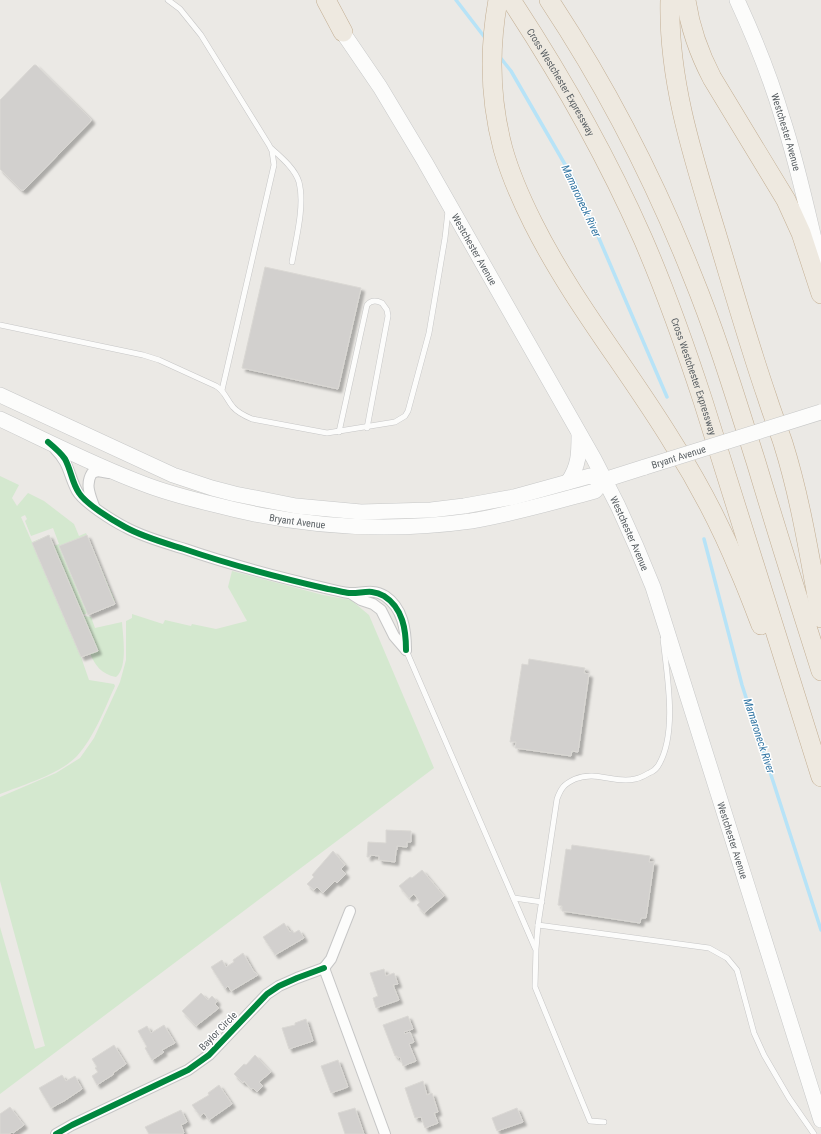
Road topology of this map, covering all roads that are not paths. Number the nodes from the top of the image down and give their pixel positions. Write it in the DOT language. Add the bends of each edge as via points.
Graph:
graph roads {
  1 [pos="168,0"];
  2 [pos="320,0"];
  3 [pos="326,0"];
  4 [pos="498,0"];
  5 [pos="511,0"];
  6 [pos="549,0"];
  7 [pos="670,0"];
  8 [pos="686,0"];
  9 [pos="737,0"];
  10 [pos="343,32"];
  11 [pos="271,148"];
  12 [pos="447,200"];
  13 [pos="292,262"];
  14 [pos="821,268"];
  15 [pos="821,294"];
  16 [pos="0,325"];
  17 [pos="222,390"];
  18 [pos="0,395"];
  19 [pos="821,412"];
  20 [pos="0,419"];
  21 [pos="367,428"];
  22 [pos="339,432"];
  23 [pos="579,434"];
  24 [pos="48,442"];
  25 [pos="123,476"];
  26 [pos="604,480"];
  27 [pos="568,482"];
  28 [pos="94,506"];
  29 [pos="350,593"];
  30 [pos="659,608"];
  31 [pos="821,618"];
  32 [pos="406,650"];
  33 [pos="821,671"];
  34 [pos="813,750"];
  35 [pos="821,777"];
  36 [pos="514,898"];
  37 [pos="542,902"];
  38 [pos="350,911"];
  39 [pos="538,925"];
  40 [pos="536,949"];
  41 [pos="324,968"];
  42 [pos="821,1120"];
  43 [pos="604,1122"];
  44 [pos="56,1134"];
  45 [pos="385,1134"];
  46 [pos="814,1134"];
  1 -- 11 [label="lane" via="185,15 201,35"];
  2 -- 10 [label="main road, Westchester Avenue"];
  3 -- 10 [label="highway"];
  4 -- 34 [label="highway" via="492,46 492,87 503,150 515,184 570,290 663,426 705,497 739,569"];
  5 -- 34 [label="highway, Cross Westchester Expressway" via="596,141 634,219 668,298 704,401"];
  6 -- 33 [label="highway" via="590,66 630,139 693,276 722,356"];
  7 -- 31 [label="highway" via="674,66 691,150 786,454 803,520"];
  8 -- 15 [label="highway" via="692,30 702,58 786,200 802,237"];
  9 -- 14 [label="main road, Westchester Avenue" via="784,120"];
  10 -- 12 [label="main road, Westchester Avenue" via="384,94"];
  11 -- 13 [label="lane" via="289,165 299,182 301,203"];
  11 -- 17 [label="lane" via="274,165"];
  12 -- 21 [label="lane" via="447,225 429,333 408,411 395,422"];
  12 -- 23 [label="main road, Westchester Avenue"];
  16 -- 17 [label="lane" via="143,355 160,360"];
  17 -- 22 [label="lane" via="233,407 252,419 316,432"];
  18 -- 27 [label="main road, Bryant Avenue" via="173,475 212,488 275,503 362,512 431,510 494,501"];
  19 -- 26 [label="main road, Bryant Avenue, bridge"];
  20 -- 24 [label="main road, Bryant Avenue"];
  21 -- 22 [label="lane"];
  21 -- 22 [label="lane" via="388,316 382,303 374,301 367,305"];
  23 -- 26 [label="main road, Westchester Avenue"];
  23 -- 27 [label="main road" via="579,459"];
  24 -- 25 [label="main road, Bryant Avenue"];
  24 -- 28 [label="street" via="65,459 83,499"];
  25 -- 26 [label="main road, Bryant Avenue" via="186,498 247,513 331,526 394,527 459,522 505,515 595,491"];
  25 -- 28 [label="street" via="98,471 92,473 88,489"];
  26 -- 27 [label="main road, Bryant Avenue" via="590,476"];
  26 -- 30 [label="main road, Westchester Avenue" via="636,546"];
  28 -- 29 [label="street" via="126,528 172,545 229,564"];
  29 -- 32 [label="street" via="381,610 394,636"];
  29 -- 32 [label="street" via="376,593 385,596 397,608 406,634"];
  30 -- 37 [label="lane" via="670,704 668,738 664,752 658,766 643,777 626,780 588,775 561,788 557,799"];
  30 -- 42 [label="main road, Westchester Avenue"];
  32 -- 36 [label="lane"];
  34 -- 35 [label="highway, Cross Westchester Expressway"];
  36 -- 37 [label="lane"];
  36 -- 40 [label="lane"];
  37 -- 39 [label="lane"];
  38 -- 41 [label="street" via="331,959"];
  39 -- 40 [label="lane"];
  39 -- 46 [label="lane" via="709,948 727,958 737,970 754,1033 764,1055"];
  40 -- 43 [label="lane" via="535,987 590,1121"];
  41 -- 44 [label="street, Baylor Circle" via="296,978 267,994 209,1055 188,1070"];
  41 -- 45 [label="street"];
}
